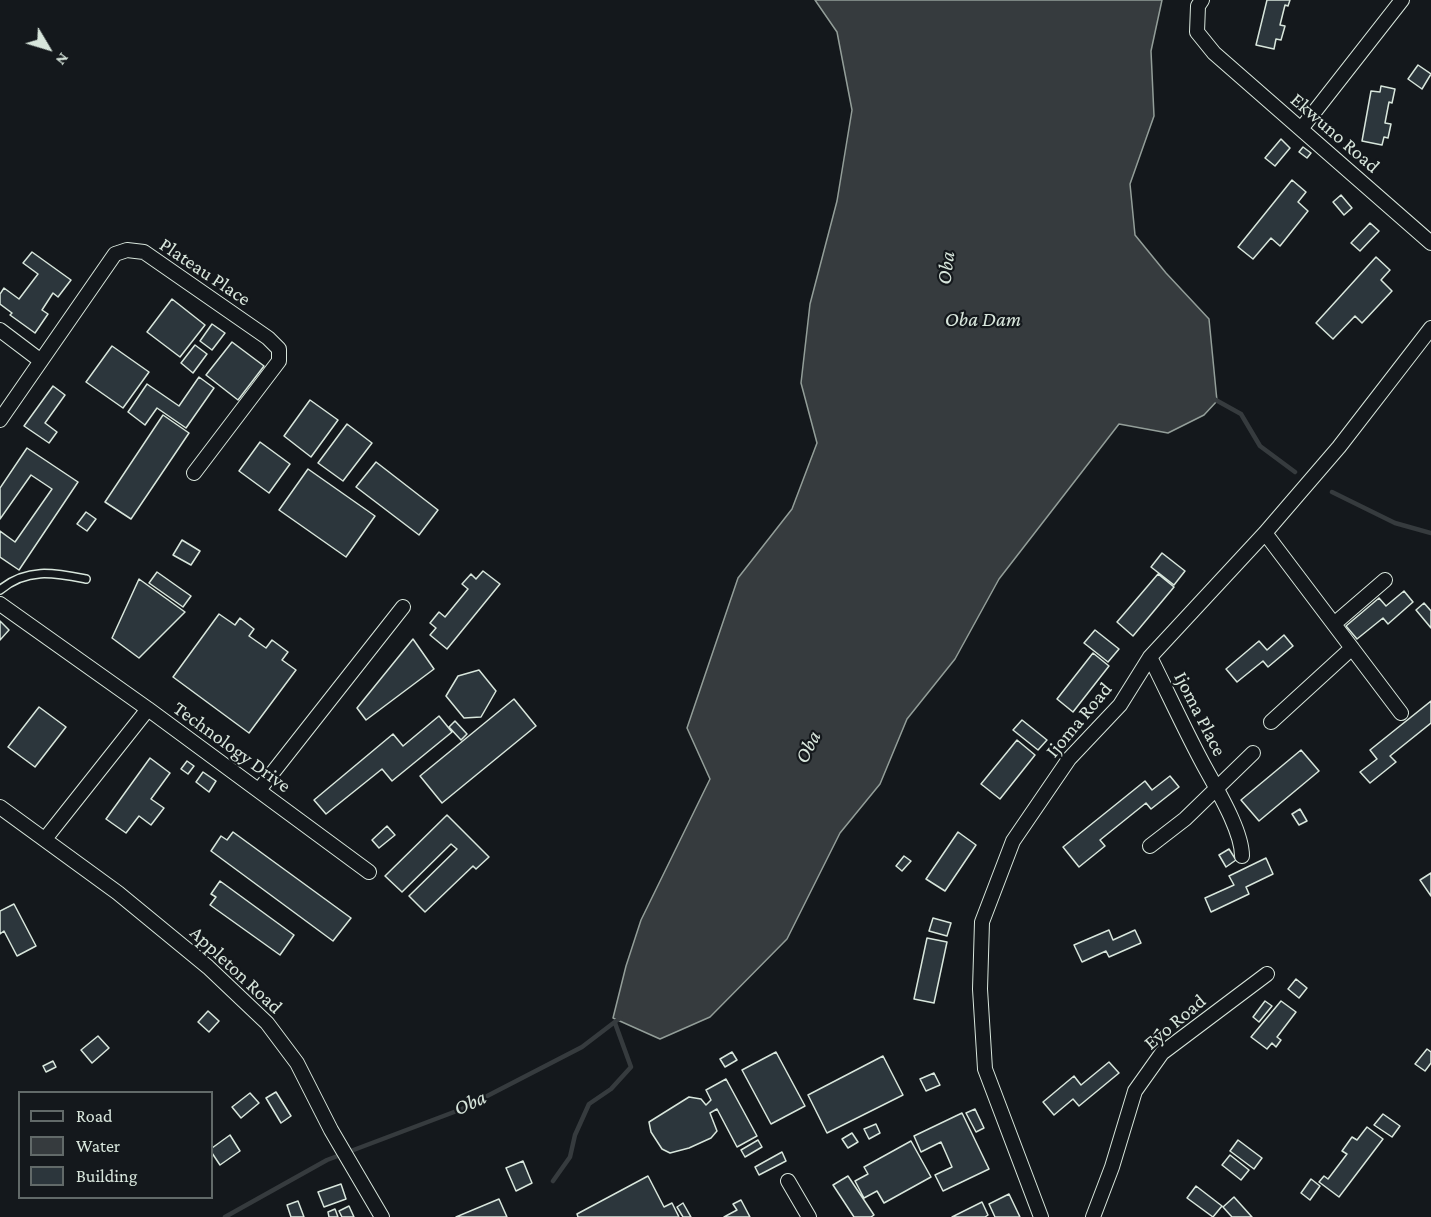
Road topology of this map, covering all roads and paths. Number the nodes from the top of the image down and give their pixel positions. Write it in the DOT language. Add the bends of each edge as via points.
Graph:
graph roads {
  1 [pos="1202,0"];
  2 [pos="1402,0"];
  3 [pos="1301,129"];
  4 [pos="1431,243"];
  5 [pos="1431,327"];
  6 [pos="0,330"];
  7 [pos="41,361"];
  8 [pos="0,420"];
  9 [pos="194,473"];
  10 [pos="1265,533"];
  11 [pos="86,579"];
  12 [pos="1385,580"];
  13 [pos="0,590"];
  14 [pos="0,604"];
  15 [pos="403,607"];
  16 [pos="1334,624"];
  17 [pos="1352,648"];
  18 [pos="1150,657"];
  19 [pos="148,709"];
  20 [pos="1401,712"];
  21 [pos="1270,722"];
  22 [pos="1253,753"];
  23 [pos="1216,788"];
  24 [pos="259,790"];
  25 [pos="0,807"];
  26 [pos="45,839"];
  27 [pos="1150,846"];
  28 [pos="1242,856"];
  29 [pos="369,872"];
  30 [pos="1267,974"];
  31 [pos="788,1181"];
  32 [pos="382,1217"];
  33 [pos="809,1217"];
  34 [pos="1041,1217"];
  35 [pos="1093,1217"];
  1 -- 3 [label="street, Ekwuno Road" via="1198,6 1197,32 1214,53"];
  2 -- 3 [label="street"];
  3 -- 4 [label="street, Ekwuno Road"];
  5 -- 10 [label="street, Ijoma Road" via="1339,447"];
  6 -- 7 [label="street"];
  7 -- 8 [label="street, Plateau Place"];
  7 -- 9 [label="street, Plateau Place" via="115,254 127,250 144,252 268,338 279,349 279,361"];
  10 -- 16 [label="street"];
  10 -- 18 [label="street, Ijoma Road"];
  11 -- 13 [label="lane" via="51,572 28,574"];
  12 -- 16 [label="street"];
  14 -- 19 [label="street"];
  15 -- 24 [label="street"];
  16 -- 17 [label="street"];
  17 -- 20 [label="street"];
  17 -- 21 [label="street"];
  18 -- 23 [label="street, Ijoma Place"];
  18 -- 34 [label="street, Ijoma Road" via="1120,705 1069,759 1013,841 982,922 980,989 985,1068"];
  19 -- 24 [label="street, Technology Drive"];
  19 -- 26 [label="street, Technology Drive"];
  22 -- 23 [label="street, Ijoma Place"];
  23 -- 27 [label="street, Ijoma Place"];
  23 -- 28 [label="street, Ijoma Place" via="1236,831"];
  24 -- 29 [label="street, Technology Drive"];
  25 -- 26 [label="street, Appleton Road"];
  26 -- 32 [label="street, Appleton Road" via="199,960 267,1023 297,1063"];
  30 -- 35 [label="street, Eyo Road" via="1162,1053 1135,1091"];
  31 -- 33 [label="street"];
}
